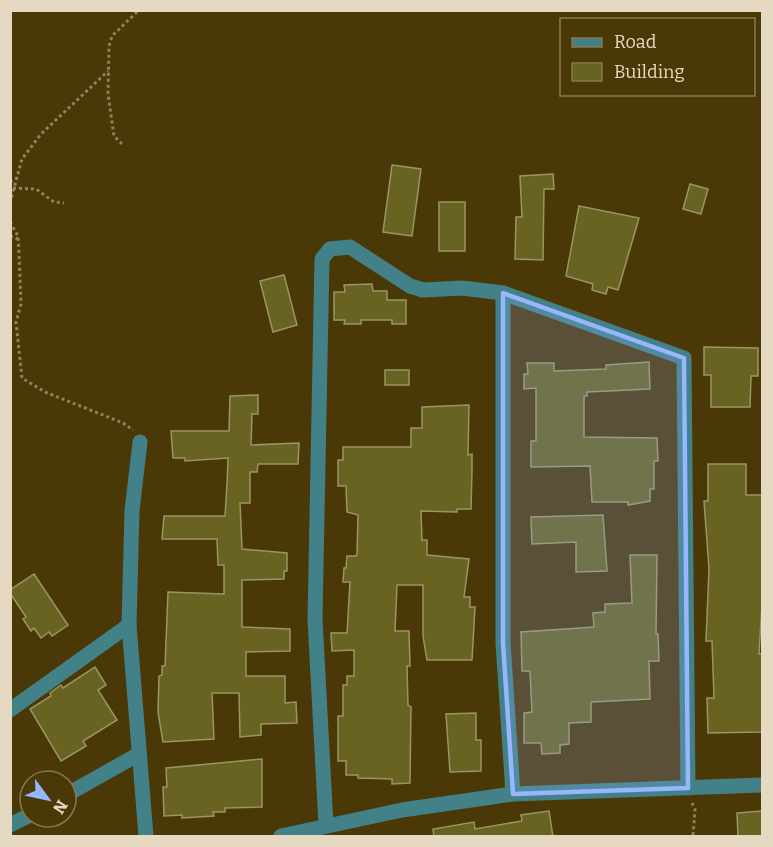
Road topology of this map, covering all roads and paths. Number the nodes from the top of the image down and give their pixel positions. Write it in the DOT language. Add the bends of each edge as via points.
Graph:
graph roads {
  1 [pos="140,10"];
  2 [pos="108,72"];
  3 [pos="122,144"];
  4 [pos="18,177"];
  5 [pos="10,182"];
  6 [pos="13,188"];
  7 [pos="10,203"];
  8 [pos="64,203"];
  9 [pos="10,222"];
  10 [pos="10,236"];
  11 [pos="18,239"];
  12 [pos="503,293"];
  13 [pos="10,324"];
  14 [pos="16,325"];
  15 [pos="140,442"];
  16 [pos="129,626"];
  17 [pos="10,710"];
  18 [pos="139,754"];
  19 [pos="762,785"];
  20 [pos="78,788"];
  21 [pos="688,788"];
  22 [pos="513,794"];
  23 [pos="326,825"];
  24 [pos="146,837"];
  25 [pos="281,837"];
  26 [pos="693,837"];
  1 -- 2 [label="path" via="112,36"];
  2 -- 3 [label="path" via="114,136"];
  2 -- 4 [label="path" via="41,134 22,159"];
  4 -- 5 [label="path"];
  4 -- 6 [label="path"];
  6 -- 7 [label="path"];
  6 -- 8 [label="path" via="36,189 54,202"];
  9 -- 11 [label="path"];
  10 -- 11 [label="path"];
  11 -- 14 [label="path" via="21,304"];
  12 -- 21 [label="street" via="684,358"];
  12 -- 22 [label="street" via="503,643"];
  12 -- 23 [label="street" via="416,288 350,247 330,249 322,259 315,619"];
  13 -- 14 [label="path"];
  14 -- 15 [label="path" via="22,378 45,392 123,423"];
  15 -- 16 [label="street" via="132,511"];
  16 -- 17 [label="street"];
  16 -- 18 [label="street"];
  18 -- 20 [label="street"];
  18 -- 24 [label="street"];
  19 -- 21 [label="street"];
  21 -- 22 [label="street"];
  21 -- 26 [label="path" via="695,809"];
  22 -- 23 [label="street"];
  23 -- 25 [label="street"];
}
